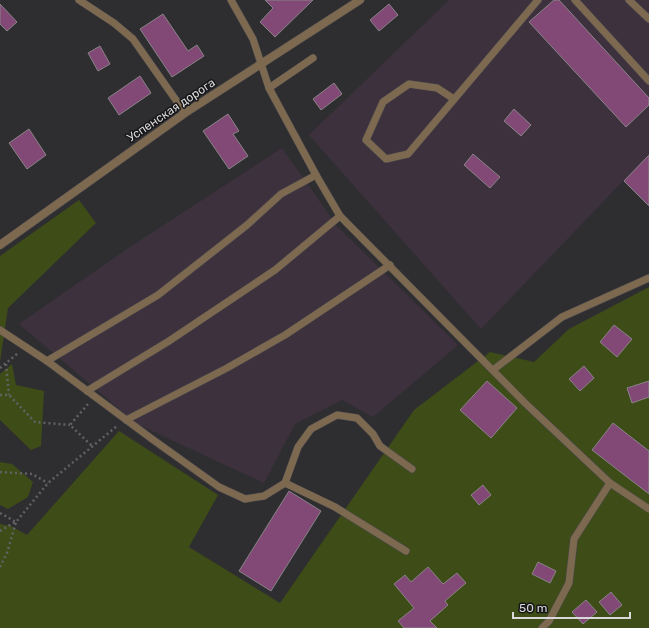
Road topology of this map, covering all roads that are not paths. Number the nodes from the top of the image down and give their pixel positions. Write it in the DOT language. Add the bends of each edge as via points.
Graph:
graph roads {
  1 [pos="79,0"];
  2 [pos="231,0"];
  3 [pos="360,0"];
  4 [pos="538,0"];
  5 [pos="576,0"];
  6 [pos="629,0"];
  7 [pos="649,19"];
  8 [pos="313,58"];
  9 [pos="262,64"];
  10 [pos="649,81"];
  11 [pos="270,88"];
  12 [pos="454,99"];
  13 [pos="185,113"];
  14 [pos="316,175"];
  15 [pos="340,216"];
  16 [pos="0,244"];
  17 [pos="390,265"];
  18 [pos="649,278"];
  19 [pos="0,330"];
  20 [pos="47,361"];
  21 [pos="494,370"];
  22 [pos="87,391"];
  23 [pos="126,420"];
  24 [pos="412,469"];
  25 [pos="285,483"];
  26 [pos="610,483"];
  27 [pos="649,509"];
  28 [pos="406,551"];
  29 [pos="542,628"];
  1 -- 13 [label="lane" via="114,23 133,40"];
  2 -- 9 [label="lane" via="253,39"];
  3 -- 9 [label="street, Успенская дорога"];
  4 -- 12 [label="lane"];
  5 -- 10 [label="lane"];
  6 -- 7 [label="lane"];
  8 -- 11 [label="lane"];
  9 -- 11 [label="lane"];
  9 -- 13 [label="street, Успенская дорога"];
  11 -- 14 [label="lane"];
  12 -- 12 [label="lane" via="408,154 386,159 366,140 383,102 408,84 437,88"];
  13 -- 16 [label="street, Успенская дорога"];
  14 -- 15 [label="lane"];
  14 -- 20 [label="lane" via="281,194 247,225 158,295"];
  15 -- 17 [label="lane"];
  15 -- 22 [label="lane" via="275,270 169,341"];
  17 -- 21 [label="lane"];
  17 -- 23 [label="lane" via="284,336"];
  18 -- 21 [label="lane" via="562,317"];
  19 -- 20 [label="lane"];
  20 -- 22 [label="lane"];
  21 -- 26 [label="lane"];
  22 -- 23 [label="lane"];
  23 -- 25 [label="lane" via="219,487 245,499 264,496"];
  24 -- 25 [label="lane" via="380,446 373,434 357,418 337,415 311,429 298,447"];
  25 -- 28 [label="lane" via="335,507"];
  26 -- 27 [label="lane"];
  26 -- 29 [label="lane" via="574,539 569,583 549,621"];
}
